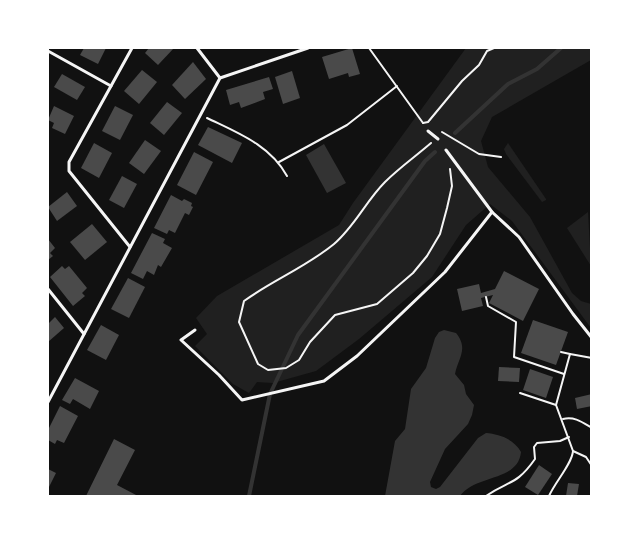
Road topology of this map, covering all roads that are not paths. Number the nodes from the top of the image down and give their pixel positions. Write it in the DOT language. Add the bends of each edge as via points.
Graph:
graph roads {
  1 [pos="132,48"];
  2 [pos="197,48"];
  3 [pos="308,48"];
  4 [pos="48,51"];
  5 [pos="220,78"];
  6 [pos="111,86"];
  7 [pos="428,131"];
  8 [pos="437,138"];
  9 [pos="446,151"];
  10 [pos="492,212"];
  11 [pos="130,247"];
  12 [pos="48,289"];
  13 [pos="195,330"];
  14 [pos="84,334"];
  15 [pos="592,338"];
  16 [pos="48,402"];
  1 -- 6 [label="lane"];
  2 -- 5 [label="lane"];
  3 -- 5 [label="lane"];
  4 -- 6 [label="lane"];
  5 -- 11 [label="lane"];
  6 -- 11 [label="lane" via="69,162 69,171"];
  7 -- 8 [label="lane"];
  9 -- 10 [label="lane"];
  10 -- 13 [label="lane" via="445,272 357,356 324,381 242,400 180,340"];
  10 -- 15 [label="lane" via="519,237"];
  11 -- 14 [label="lane"];
  12 -- 14 [label="lane"];
  14 -- 16 [label="lane"];
}
